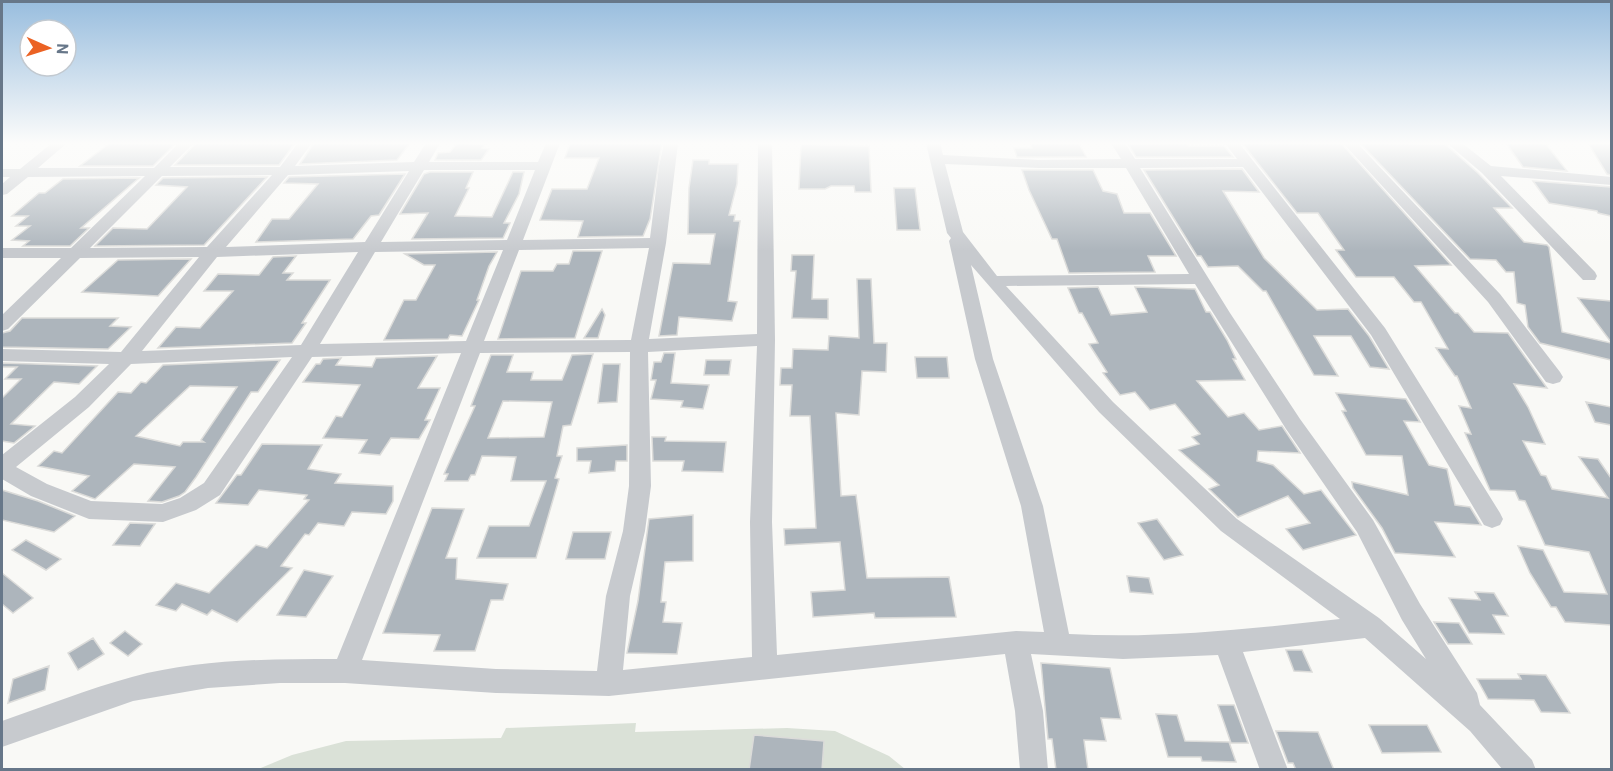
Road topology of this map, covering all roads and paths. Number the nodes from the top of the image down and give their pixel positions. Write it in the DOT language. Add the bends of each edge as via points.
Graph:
graph roads {
  1 [pos="15,179"];
  2 [pos="151,179"];
  3 [pos="277,179"];
  4 [pos="413,179"];
  5 [pos="540,179"];
  6 [pos="665,179"];
  7 [pos="765,179"];
  8 [pos="942,179"];
  9 [pos="1138,179"];
  10 [pos="1259,179"];
  11 [pos="1383,179"];
  12 [pos="1496,179"];
  13 [pos="1588,179"];
  14 [pos="1611,181"];
  15 [pos="2,190"];
  16 [pos="955,234"];
  17 [pos="658,243"];
  18 [pos="512,246"];
  19 [pos="370,247"];
  20 [pos="77,251"];
  21 [pos="212,252"];
  22 [pos="2,253"];
  23 [pos="1589,276"];
  24 [pos="1200,279"];
  25 [pos="992,281"];
  26 [pos="2,325"];
  27 [pos="766,340"];
  28 [pos="639,346"];
  29 [pos="472,348"];
  30 [pos="306,352"];
  31 [pos="2,355"];
  32 [pos="126,358"];
  33 [pos="1553,377"];
  34 [pos="2,468"];
  35 [pos="1492,519"];
  36 [pos="1370,626"];
  37 [pos="1016,642"];
  38 [pos="1227,643"];
  39 [pos="1059,645"];
  40 [pos="765,669"];
  41 [pos="345,671"];
  42 [pos="609,684"];
  43 [pos="1480,722"];
  44 [pos="2,734"];
  45 [pos="1034,770"];
  46 [pos="1274,770"];
  47 [pos="1522,770"];
  1 -- 15 [label="street"];
  2 -- 20 [label="street"];
  3 -- 21 [label="street"];
  4 -- 19 [label="street"];
  5 -- 18 [label="street"];
  6 -- 17 [label="street"];
  7 -- 27 [label="street"];
  8 -- 16 [label="street"];
  9 -- 24 [label="street"];
  10 -- 35 [label="street" via="1379,332"];
  11 -- 33 [label="street" via="1494,298"];
  12 -- 23 [label="street"];
  13 -- 14 [label="street"];
  16 -- 25 [label="street"];
  16 -- 39 [label="street" via="984,359 1032,506"];
  17 -- 18 [label="street"];
  17 -- 28 [label="street"];
  18 -- 19 [label="street"];
  18 -- 29 [label="street"];
  19 -- 21 [label="street"];
  19 -- 30 [label="street"];
  20 -- 21 [label="street"];
  20 -- 22 [label="street"];
  20 -- 26 [label="street"];
  21 -- 32 [label="street"];
  24 -- 25 [label="street"];
  24 -- 43 [label="street" via="1293,424 1365,526 1411,612"];
  25 -- 36 [label="street" via="1106,407 1229,525"];
  27 -- 28 [label="street"];
  27 -- 40 [label="street" via="762,522"];
  28 -- 29 [label="street"];
  28 -- 42 [label="street" via="640,486 618,597"];
  29 -- 30 [label="street"];
  29 -- 41 [label="street"];
  30 -- 32 [label="street"];
  30 -- 34 [label="street" via="212,489 188,504 163,513 89,510 39,490"];
  31 -- 32 [label="street"];
  32 -- 34 [label="street" via="82,402"];
  36 -- 38 [label="street"];
  36 -- 43 [label="street"];
  37 -- 39 [label="street"];
  37 -- 40 [label="street"];
  37 -- 45 [label="street" via="1029,711"];
  38 -- 39 [label="street" via="1123,648"];
  38 -- 46 [label="street"];
  40 -- 42 [label="street"];
  41 -- 42 [label="street"];
  41 -- 44 [label="street" via="208,675 133,689"];
  43 -- 47 [label="street"];
}
